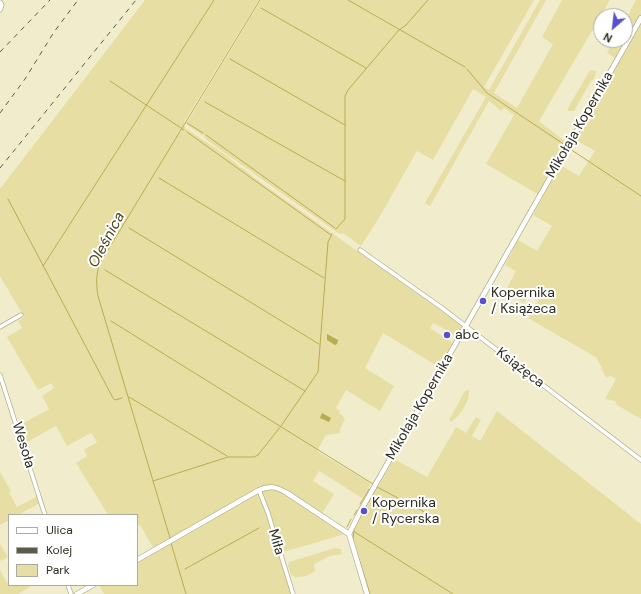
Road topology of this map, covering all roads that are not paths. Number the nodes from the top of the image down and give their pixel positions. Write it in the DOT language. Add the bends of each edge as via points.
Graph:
graph roads {
  1 [pos="0,2"];
  2 [pos="0,10"];
  3 [pos="641,18"];
  4 [pos="360,250"];
  5 [pos="21,315"];
  6 [pos="0,327"];
  7 [pos="466,327"];
  8 [pos="0,375"];
  9 [pos="641,460"];
  10 [pos="259,490"];
  11 [pos="45,514"];
  12 [pos="349,534"];
  13 [pos="138,559"];
  14 [pos="91,586"];
  15 [pos="77,594"];
  16 [pos="293,594"];
  17 [pos="368,594"];
  1 -- 2 [label="street"];
  3 -- 7 [label="street, Mikołaja Kopernika"];
  4 -- 7 [label="street, Książęca"];
  5 -- 6 [label="street"];
  7 -- 9 [label="street, Książęca"];
  7 -- 12 [label="street, Mikołaja Kopernika"];
  8 -- 11 [label="street, Wesoła"];
  10 -- 12 [label="street" via="271,486 279,488"];
  10 -- 13 [label="street"];
  10 -- 16 [label="street, Miła"];
  12 -- 17 [label="street"];
  14 -- 15 [label="street"];
}
